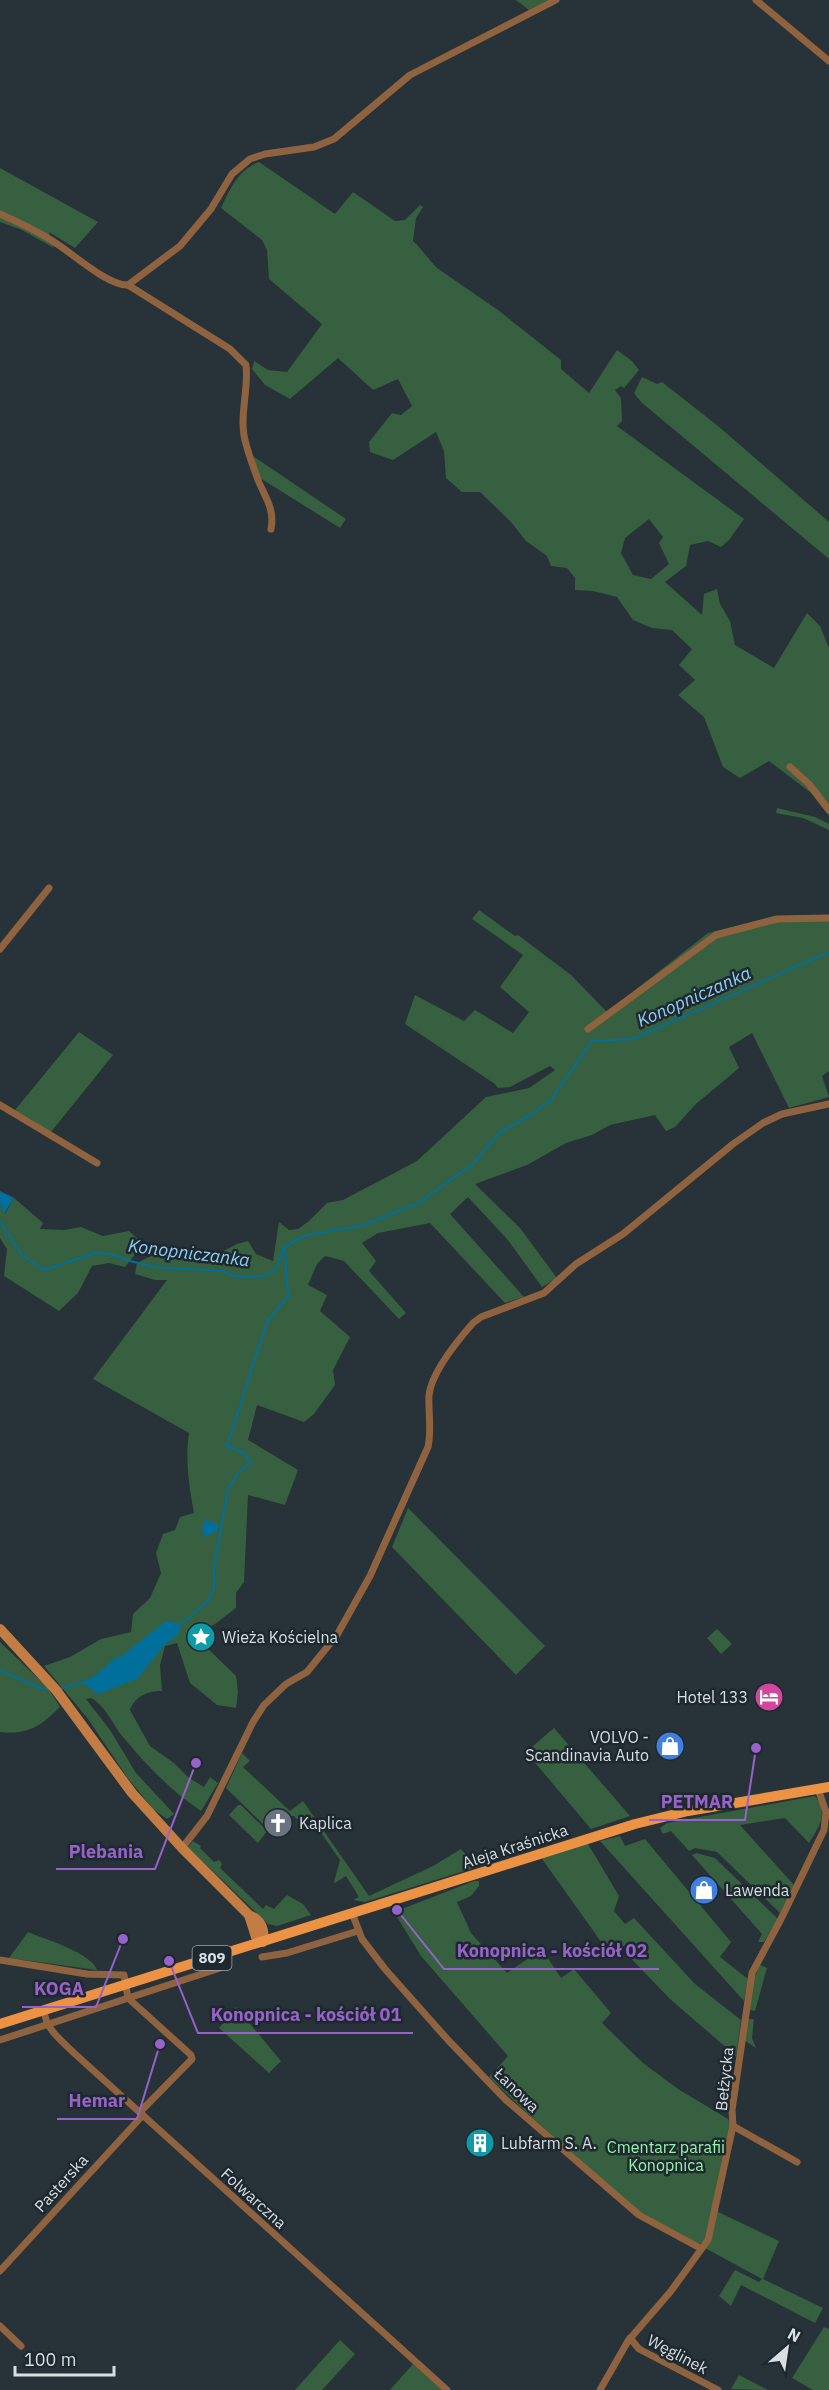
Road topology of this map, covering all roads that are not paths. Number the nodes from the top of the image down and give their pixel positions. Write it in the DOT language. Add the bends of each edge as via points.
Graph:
graph roads {
  1 [pos="556,0"];
  2 [pos="756,0"];
  3 [pos="829,61"];
  4 [pos="0,214"];
  5 [pos="128,285"];
  6 [pos="271,529"];
  7 [pos="790,767"];
  8 [pos="829,810"];
  9 [pos="49,888"];
  10 [pos="829,918"];
  11 [pos="0,950"];
  12 [pos="588,1029"];
  13 [pos="829,1104"];
  14 [pos="0,1105"];
  15 [pos="97,1162"];
  16 [pos="0,1629"];
  17 [pos="824,1788"];
  18 [pos="182,1848"];
  19 [pos="352,1913"];
  20 [pos="358,1931"];
  21 [pos="263,1942"];
  22 [pos="216,1956"];
  23 [pos="262,1957"];
  24 [pos="0,1960"];
  25 [pos="125,1985"];
  26 [pos="128,1998"];
  27 [pos="44,2010"];
  28 [pos="46,2023"];
  29 [pos="0,2024"];
  30 [pos="0,2040"];
  31 [pos="141,2113"];
  32 [pos="733,2126"];
  33 [pos="797,2162"];
  34 [pos="700,2248"];
  35 [pos="0,2271"];
  36 [pos="0,2326"];
  37 [pos="630,2338"];
  38 [pos="21,2346"];
  39 [pos="447,2390"];
  40 [pos="600,2390"];
  41 [pos="718,2390"];
  1 -- 5 [label="street" via="410,75 334,139 314,147 250,159 232,174 207,214 180,246"];
  2 -- 3 [label="street"];
  4 -- 5 [label="street" via="53,241 110,279"];
  5 -- 6 [label="street" via="230,349 246,364 245,443 270,505"];
  7 -- 8 [label="street" via="809,783"];
  9 -- 11 [label="street"];
  10 -- 12 [label="street" via="777,919 716,935"];
  13 -- 18 [label="street" via="782,1114 763,1123 623,1234 576,1264 544,1293 473,1323 434,1378 429,1396 428,1447 366,1585 316,1663 264,1705 207,1816"];
  14 -- 15 [label="street"];
  16 -- 18 [label="street" via="45,1676 121,1781"];
  17 -- 19 [label="main road, Aleja Kraśnicka / 809" via="651,1820"];
  17 -- 32 [label="street, Bełżycka" via="824,1830 752,1973"];
  18 -- 21 [label="street" via="249,1915 256,1938"];
  19 -- 20 [label="street, Łanowa"];
  19 -- 21 [label="main road, Aleja Kraśnicka / 809"];
  20 -- 23 [label="street"];
  20 -- 34 [label="street, Łanowa" via="385,1969 506,2100 639,2215"];
  21 -- 22 [label="main road, Aleja Kraśnicka / 809"];
  22 -- 25 [label="main road, Aleja Kraśnicka / 809"];
  22 -- 26 [label="street" via="220,1968"];
  24 -- 25 [label="street" via="87,1974 124,1975"];
  25 -- 26 [label="street"];
  25 -- 27 [label="main road, Aleja Kraśnicka / 809"];
  26 -- 28 [label="street"];
  26 -- 31 [label="street, Pasterska" via="192,2058"];
  27 -- 28 [label="street"];
  27 -- 29 [label="main road, 809"];
  28 -- 30 [label="street"];
  28 -- 31 [label="street, Folwarczna"];
  31 -- 35 [label="street, Pasterska"];
  31 -- 39 [label="street, Folwarczna"];
  32 -- 33 [label="street"];
  32 -- 34 [label="street, Bełżycka" via="708,2240"];
  34 -- 37 [label="street, Bełżycka" via="671,2291"];
  36 -- 38 [label="street"];
  37 -- 40 [label="street, Bełżycka"];
  37 -- 41 [label="street, Węglinek" via="639,2349"];
}
